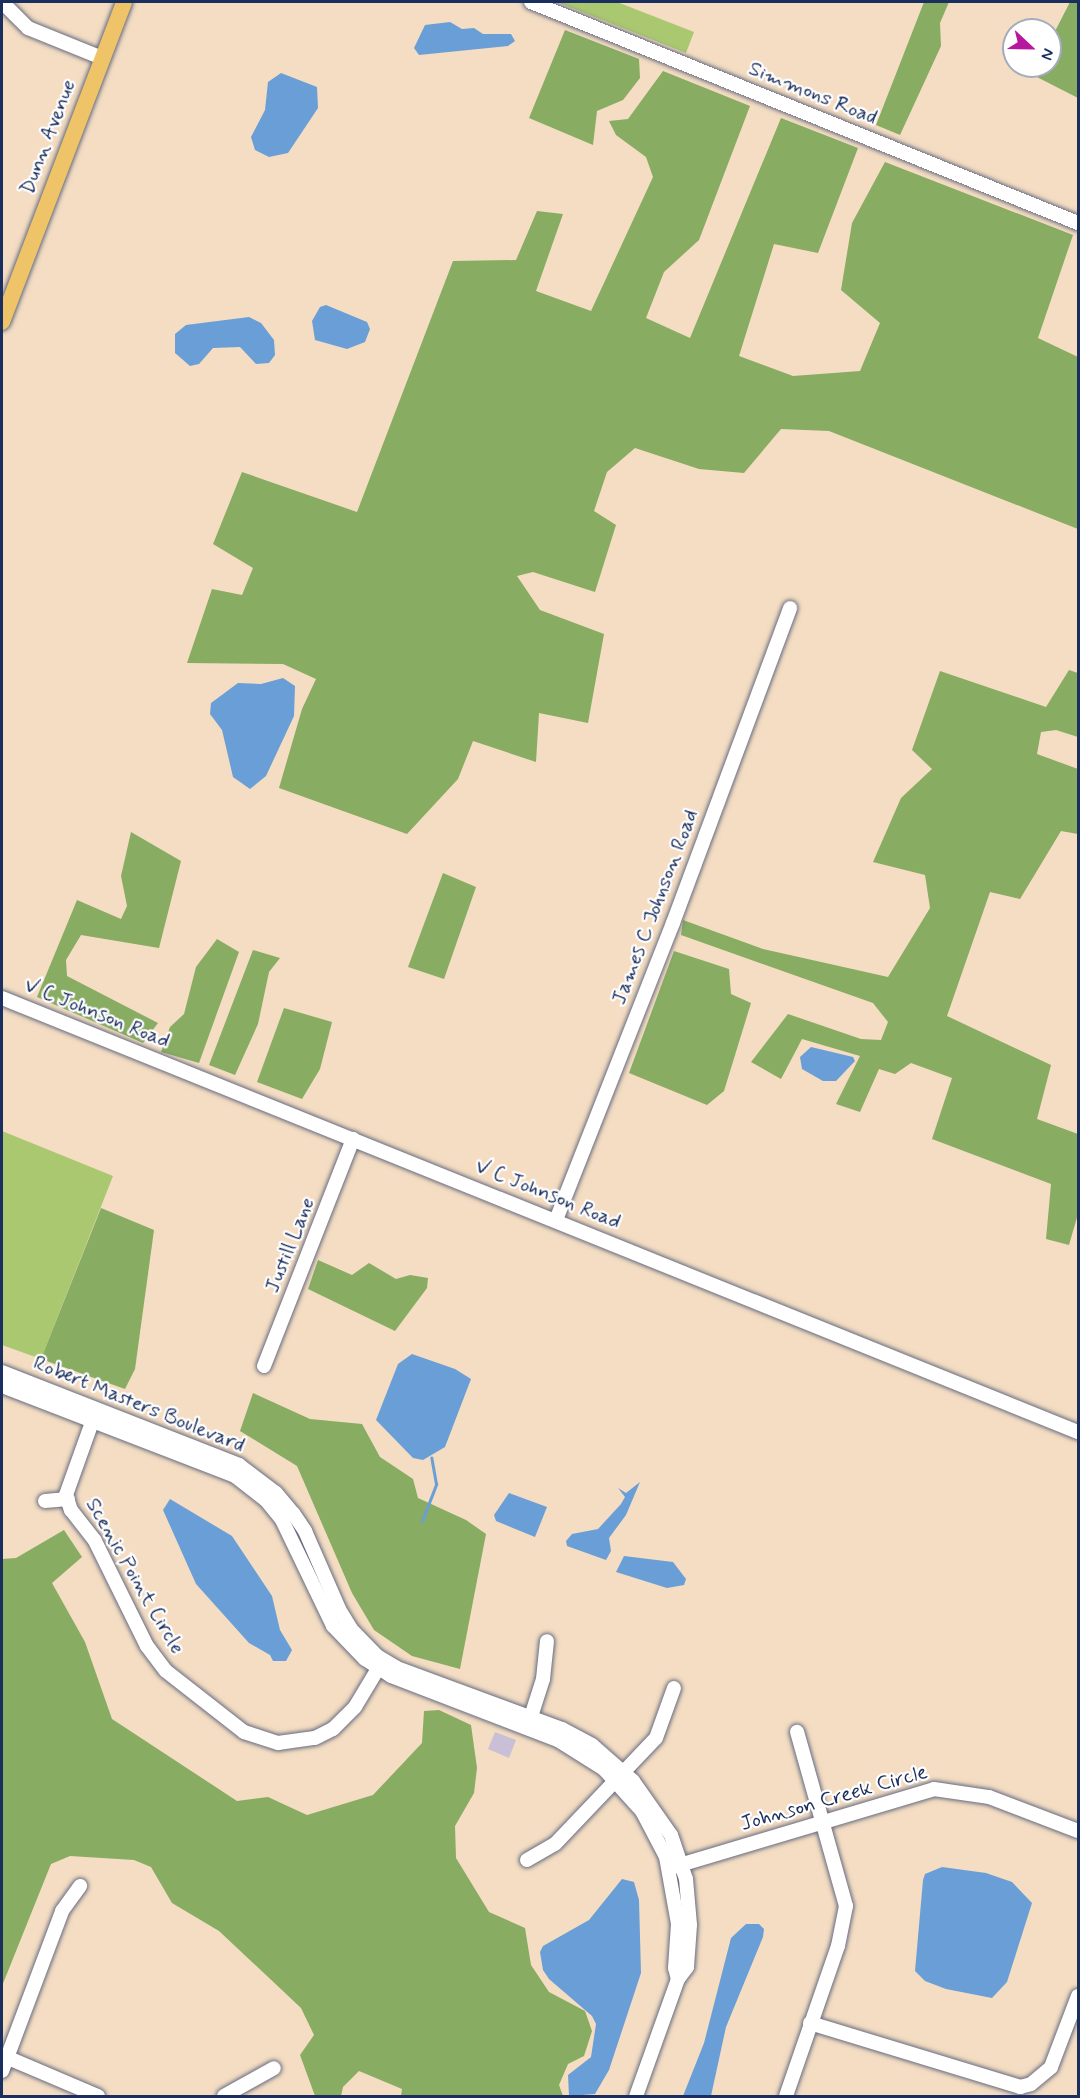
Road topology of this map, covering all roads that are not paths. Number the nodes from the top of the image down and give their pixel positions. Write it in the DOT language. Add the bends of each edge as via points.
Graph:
graph roads {
  1 [pos="2,2"];
  2 [pos="124,2"];
  3 [pos="531,2"];
  4 [pos="102,58"];
  5 [pos="1078,224"];
  6 [pos="2,322"];
  7 [pos="790,608"];
  8 [pos="2,998"];
  9 [pos="353,1138"];
  10 [pos="556,1220"];
  11 [pos="264,1366"];
  12 [pos="2,1372"];
  13 [pos="2,1386"];
  14 [pos="95,1414"];
  15 [pos="1077,1428"];
  16 [pos="68,1499"];
  17 [pos="45,1501"];
  18 [pos="547,1641"];
  19 [pos="381,1664"];
  20 [pos="674,1688"];
  21 [pos="529,1723"];
  22 [pos="797,1732"];
  23 [pos="620,1776"];
  24 [pos="824,1821"];
  25 [pos="1078,1831"];
  26 [pos="527,1860"];
  27 [pos="675,1866"];
  28 [pos="80,1886"];
  29 [pos="1078,1996"];
  30 [pos="810,2023"];
  31 [pos="4,2064"];
  32 [pos="274,2068"];
  33 [pos="98,2097"];
  34 [pos="224,2097"];
  35 [pos="636,2097"];
  36 [pos="786,2097"];
  1 -- 4 [label="street" via="28,28"];
  2 -- 4 [label="main road, Dunn Avenue"];
  3 -- 5 [label="street, Simmons Road"];
  4 -- 6 [label="main road, Dunn Avenue"];
  7 -- 10 [label="street, James C Johnson Road"];
  8 -- 9 [label="street, V C Johnson Road"];
  9 -- 10 [label="street, V C Johnson Road"];
  9 -- 11 [label="street, Justill Lane"];
  10 -- 15 [label="street, V C Johnson Road"];
  12 -- 14 [label="street, Robert Masters Boulevard"];
  13 -- 14 [label="street, Robert Masters Boulevard"];
  14 -- 16 [label="street, Scenic Point Circle" via="69,1482"];
  14 -- 19 [label="street, Robert Masters Boulevard" via="214,1466 266,1500 297,1544 333,1626 345,1642"];
  16 -- 17 [label="street"];
  16 -- 19 [label="street, Scenic Point Circle" via="95,1541 147,1646 166,1671 244,1732 278,1743 318,1737 344,1720"];
  18 -- 21 [label="street" via="543,1679"];
  19 -- 21 [label="street, Robert Masters Boulevard"];
  20 -- 23 [label="street" via="656,1738"];
  21 -- 23 [label="street, Robert Masters Boulevard" via="592,1745"];
  22 -- 24 [label="street"];
  23 -- 26 [label="street" via="555,1845"];
  23 -- 27 [label="street, Robert Masters Boulevard" via="663,1820"];
  24 -- 25 [label="street, Johnson Creek Circle" via="934,1790 989,1797"];
  24 -- 27 [label="street, Johnson Creek Circle"];
  24 -- 30 [label="street" via="846,1906 845,1924"];
  27 -- 35 [label="street, Robert Masters Boulevard" via="690,1926 687,1967 678,1979"];
  28 -- 31 [label="street" via="62,1911"];
  29 -- 30 [label="street" via="1051,2067 1034,2089 1009,2087 936,2060 874,2045"];
  30 -- 36 [label="street"];
  31 -- 33 [label="street"];
  32 -- 34 [label="street"];
}
